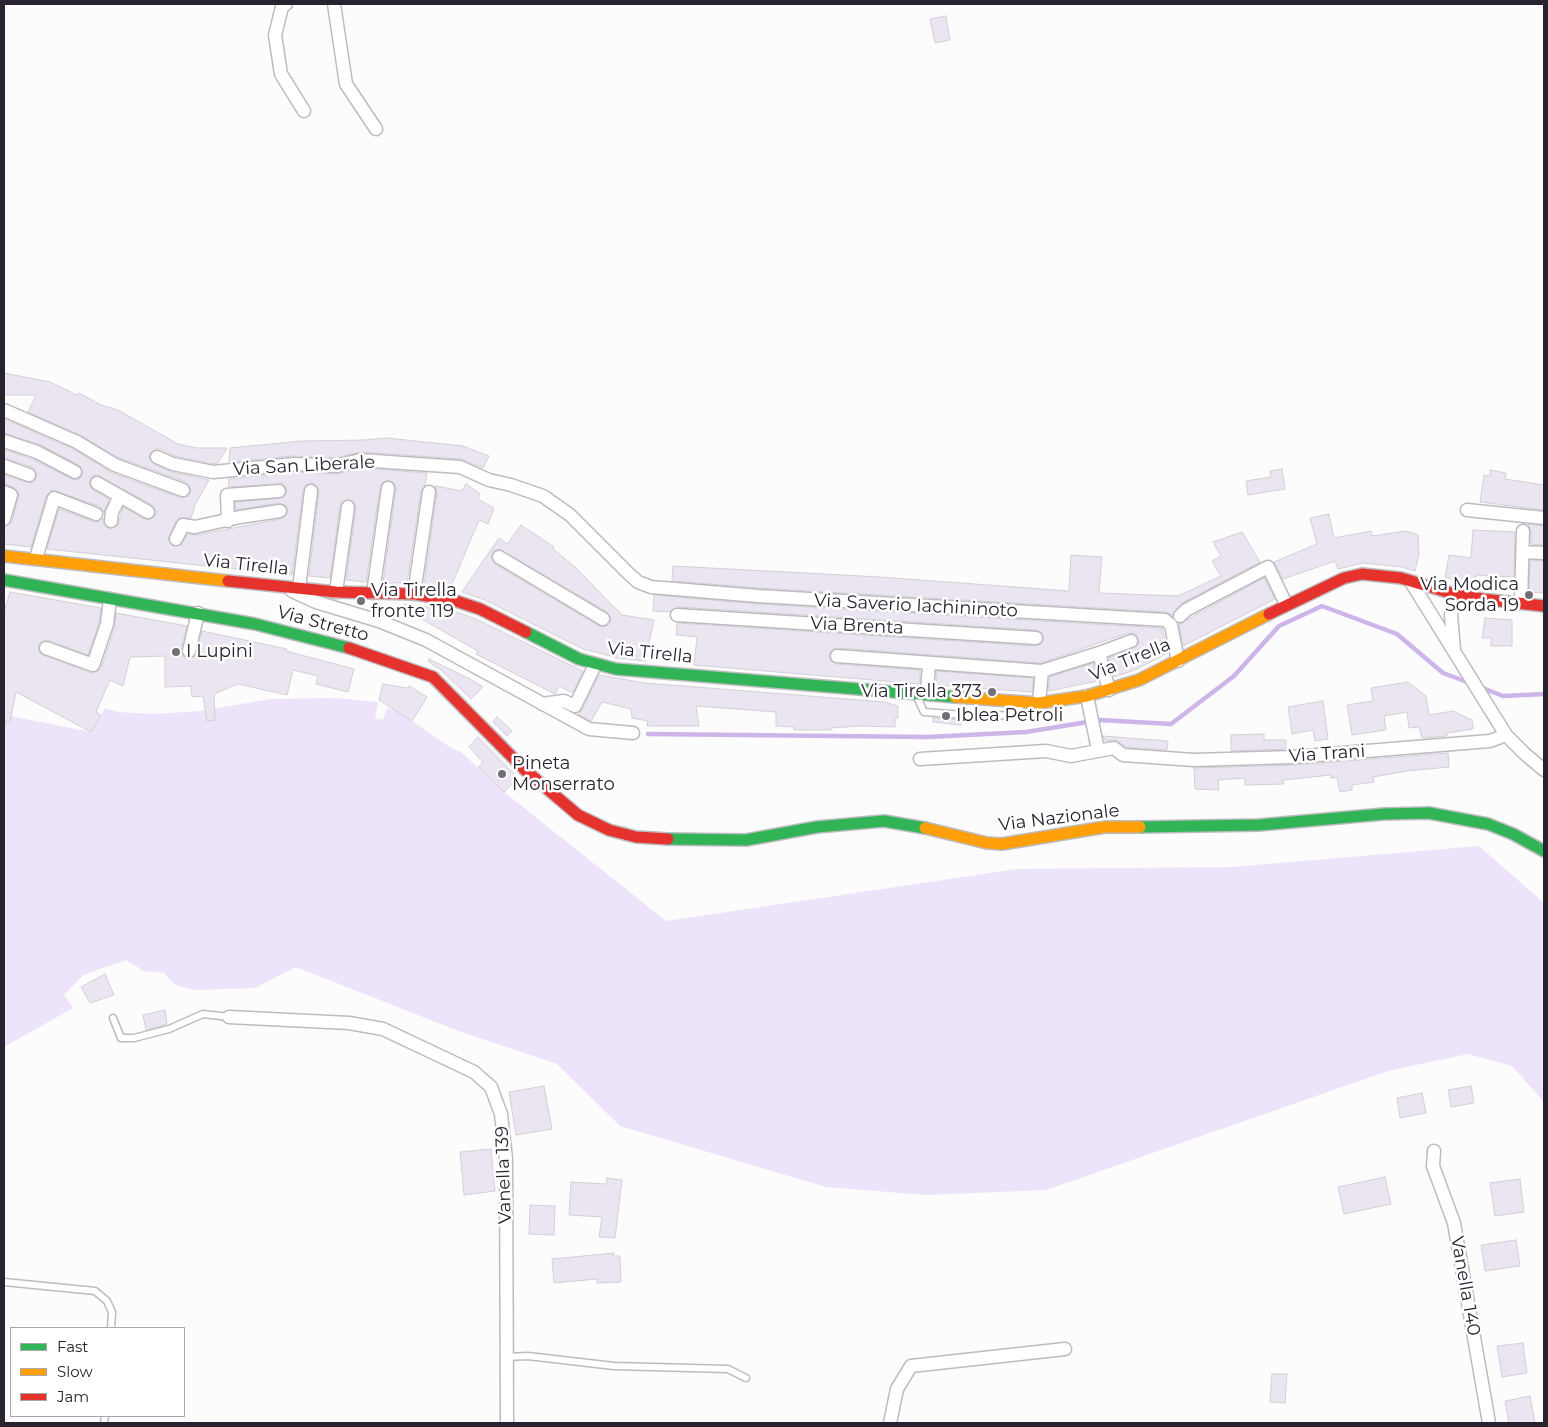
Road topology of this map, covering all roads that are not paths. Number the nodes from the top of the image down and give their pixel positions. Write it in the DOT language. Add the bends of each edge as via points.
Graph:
graph roads {
  1 [pos="286,4"];
  2 [pos="334,4"];
  3 [pos="304,111"];
  4 [pos="376,130"];
  5 [pos="4,403"];
  6 [pos="4,410"];
  7 [pos="20,417"];
  8 [pos="4,440"];
  9 [pos="157,457"];
  10 [pos="4,466"];
  11 [pos="75,472"];
  12 [pos="29,476"];
  13 [pos="97,483"];
  14 [pos="388,488"];
  15 [pos="183,490"];
  16 [pos="279,491"];
  17 [pos="310,491"];
  18 [pos="4,492"];
  19 [pos="429,492"];
  20 [pos="119,498"];
  21 [pos="348,506"];
  22 [pos="1467,510"];
  23 [pos="148,512"];
  24 [pos="280,512"];
  25 [pos="96,514"];
  26 [pos="4,518"];
  27 [pos="1544,518"];
  28 [pos="111,521"];
  29 [pos="228,521"];
  30 [pos="1523,531"];
  31 [pos="176,539"];
  32 [pos="1523,552"];
  33 [pos="1544,554"];
  34 [pos="499,557"];
  35 [pos="4,558"];
  36 [pos="36,558"];
  37 [pos="628,573"];
  38 [pos="6,580"];
  39 [pos="1411,582"];
  40 [pos="283,587"];
  41 [pos="299,588"];
  42 [pos="336,592"];
  43 [pos="373,593"];
  44 [pos="414,594"];
  45 [pos="1454,594"];
  46 [pos="110,599"];
  47 [pos="1521,603"];
  48 [pos="1286,604"];
  49 [pos="1544,606"];
  50 [pos="198,612"];
  51 [pos="678,615"];
  52 [pos="1180,616"];
  53 [pos="603,619"];
  54 [pos="1036,638"];
  55 [pos="1131,641"];
  56 [pos="46,648"];
  57 [pos="189,651"];
  58 [pos="1099,653"];
  59 [pos="837,656"];
  60 [pos="1456,657"];
  61 [pos="1178,661"];
  62 [pos="929,664"];
  63 [pos="595,665"];
  64 [pos="1042,670"];
  65 [pos="1110,690"];
  66 [pos="921,693"];
  67 [pos="1087,696"];
  68 [pos="1039,702"];
  69 [pos="1024,703"];
  70 [pos="542,704"];
  71 [pos="633,732"];
  72 [pos="1506,735"];
  73 [pos="1098,750"];
  74 [pos="920,759"];
  75 [pos="1544,770"];
  76 [pos="578,815"];
  77 [pos="1544,851"];
  78 [pos="229,1017"];
  79 [pos="113,1018"];
  80 [pos="1434,1151"];
  81 [pos="4,1282"];
  82 [pos="111,1327"];
  83 [pos="1065,1349"];
  84 [pos="506,1357"];
  85 [pos="746,1378"];
  86 [pos="507,1423"];
  87 [pos="890,1423"];
  88 [pos="1489,1423"];
  1 -- 3 [label="street" via="282,7 275,35 281,74"];
  2 -- 4 [label="street" via="346,84"];
  5 -- 7 [label="street" via="22,411"];
  6 -- 7 [label="street"];
  7 -- 15 [label="street" via="77,442 115,465"];
  8 -- 11 [label="street" via="37,452"];
  9 -- 37 [label="street, Via San Liberale" via="173,464 213,472 294,464 336,466 360,460 460,467 489,480 543,496 570,515"];
  10 -- 12 [label="street"];
  13 -- 20 [label="street"];
  14 -- 43 [label="street"];
  16 -- 29 [label="street" via="227,495"];
  17 -- 41 [label="street"];
  18 -- 26 [label="street" via="12,495"];
  19 -- 44 [label="street"];
  20 -- 23 [label="street"];
  20 -- 28 [label="street"];
  21 -- 42 [label="street"];
  22 -- 27 [label="street"];
  24 -- 29 [label="street"];
  25 -- 36 [label="street" via="54,498"];
  29 -- 31 [label="street" via="196,528 183,525"];
  30 -- 32 [label="street"];
  32 -- 33 [label="street"];
  32 -- 47 [label="street"];
  34 -- 53 [label="street"];
  35 -- 36 [label="street, Via Tirella"];
  36 -- 40 [label="street, Via Tirella"];
  37 -- 61 [label="street, Via Saverio Iachininoto" via="638,582 670,590 1165,620 1171,625"];
  38 -- 46 [label="street, Via Stretto"];
  39 -- 45 [label="street, Via Tirella"];
  39 -- 48 [label="street, Via Tirella" via="1388,575 1362,574 1344,578"];
  39 -- 60 [label="street"];
  40 -- 41 [label="street, Via Tirella"];
  40 -- 70 [label="street" via="316,602 379,621 426,640"];
  41 -- 42 [label="street, Via Tirella"];
  42 -- 43 [label="street, Via Tirella"];
  43 -- 44 [label="street, Via Tirella"];
  44 -- 63 [label="street, Via Tirella" via="480,608"];
  45 -- 47 [label="street, Via Tirella"];
  45 -- 60 [label="street" via="1450,615"];
  46 -- 50 [label="street, Via Stretto"];
  46 -- 56 [label="street" via="107,624 94,665"];
  47 -- 49 [label="street, Via Tirella"];
  48 -- 52 [label="street" via="1268,567"];
  48 -- 61 [label="street, Via Tirella"];
  50 -- 57 [label="street"];
  50 -- 76 [label="street, Via Stretto" via="327,641 433,677 525,770"];
  51 -- 54 [label="street, Via Brenta"];
  55 -- 58 [label="street"];
  58 -- 64 [label="street"];
  58 -- 65 [label="street"];
  59 -- 62 [label="street"];
  60 -- 72 [label="street"];
  61 -- 65 [label="street, Via Tirella"];
  62 -- 64 [label="street"];
  62 -- 66 [label="street"];
  63 -- 66 [label="street, Via Tirella" via="654,673"];
  63 -- 70 [label="street" via="575,706 564,701"];
  64 -- 68 [label="street"];
  65 -- 67 [label="street, Via Tirella"];
  66 -- 69 [label="street, Via Tirella"];
  66 -- 69 [label="lane" via="924,712 1012,715"];
  67 -- 68 [label="street, Via Tirella"];
  67 -- 73 [label="street"];
  68 -- 69 [label="street, Via Tirella"];
  70 -- 71 [label="street" via="589,729"];
  72 -- 73 [label="street, Via Trani" via="1490,741 1293,757 1194,760 1123,755 1114,748"];
  72 -- 75 [label="street"];
  73 -- 74 [label="street" via="1071,756 1046,751"];
  76 -- 77 [label="street, Via Nazionale" via="609,830 636,837 674,840 746,840 816,826 884,821 1002,844 1105,827 1269,825 1384,814 1429,814 1488,824"];
  78 -- 79 [label="lane" via="203,1014 169,1029 134,1038 121,1038"];
  78 -- 84 [label="street, Vanella 139" via="349,1023 383,1029 474,1072 491,1087 501,1114 506,1159"];
  80 -- 88 [label="street, Vanella 140" via="1433,1166 1454,1223"];
  81 -- 82 [label="lane" via="95,1291 107,1301 112,1312"];
  83 -- 87 [label="street" via="911,1366 897,1389"];
  84 -- 85 [label="lane" via="528,1356 614,1366 728,1369"];
  84 -- 86 [label="street, Vanella 139"];
}
